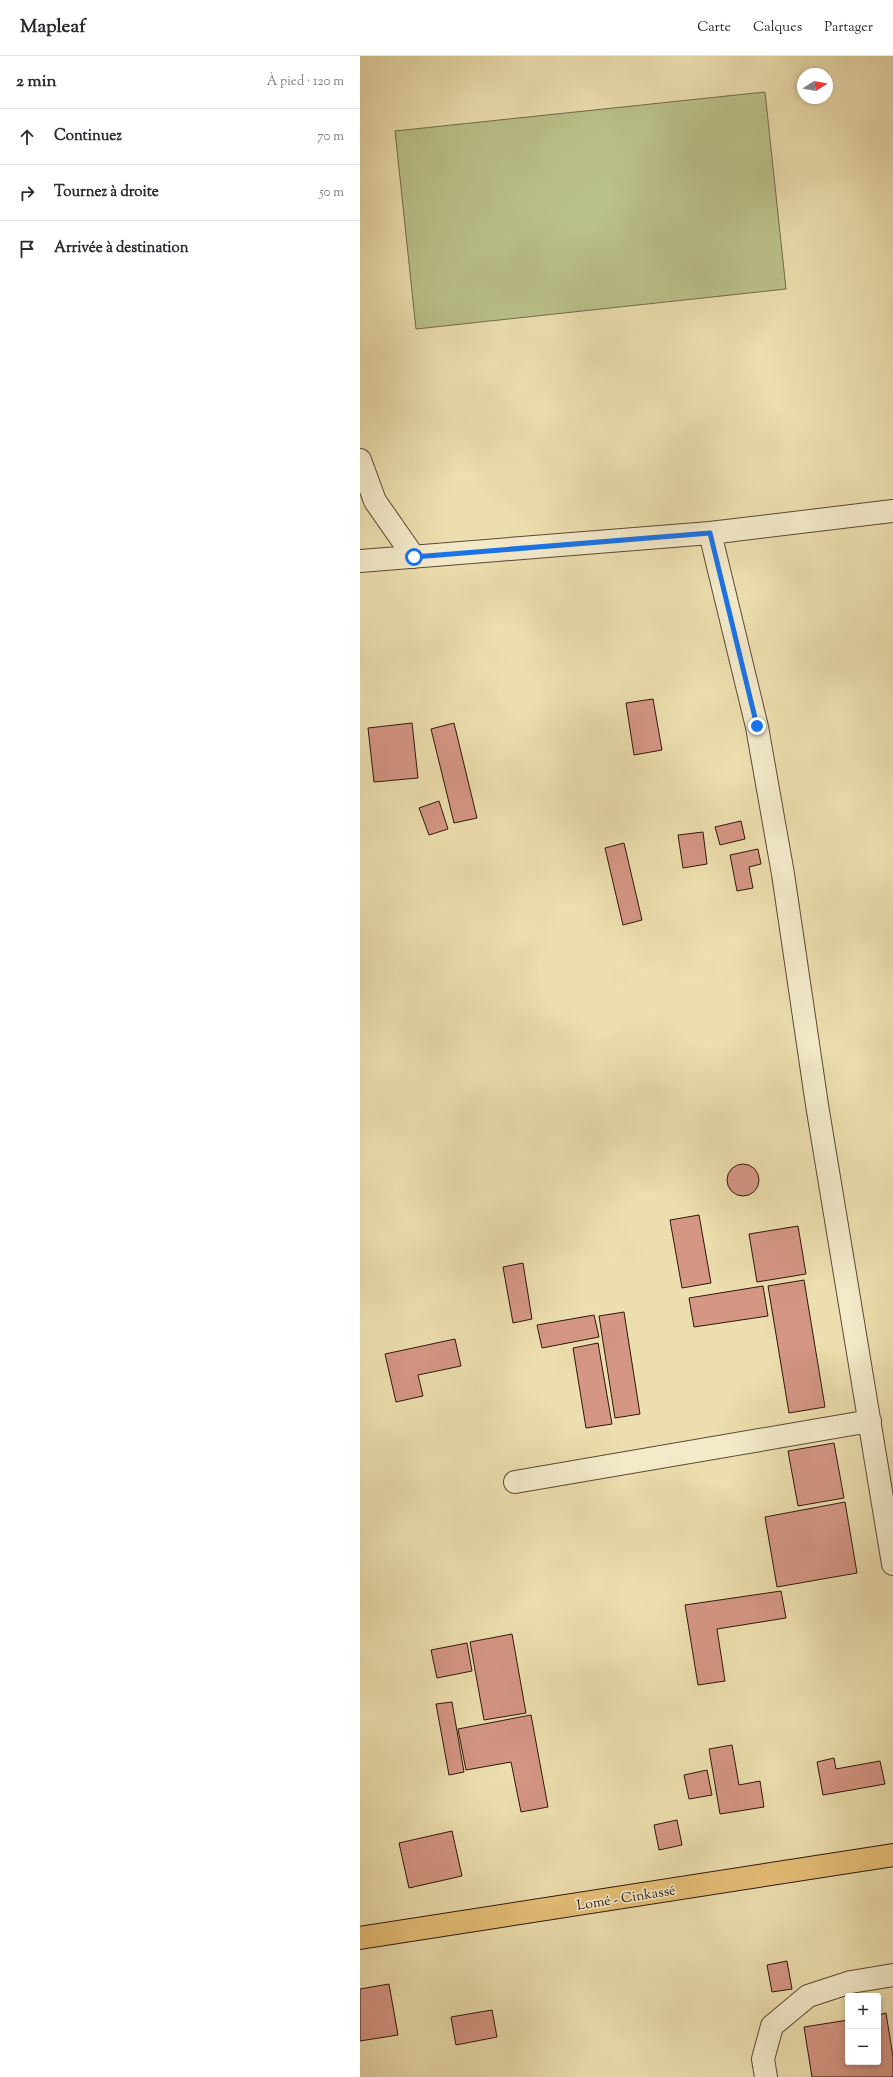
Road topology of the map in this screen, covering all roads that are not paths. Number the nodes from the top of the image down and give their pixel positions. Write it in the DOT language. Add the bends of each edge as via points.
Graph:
graph roads {
  1 [pos="360,460"];
  2 [pos="893,511"];
  3 [pos="710,533"];
  4 [pos="414,557"];
  5 [pos="360,561"];
  6 [pos="870,1421"];
  7 [pos="514,1482"];
  8 [pos="893,1564"];
  9 [pos="893,1856"];
  10 [pos="360,1938"];
  11 [pos="893,1975"];
  12 [pos="766,2077"];
  1 -- 4 [label="street" via="375,501"];
  2 -- 3 [label="street"];
  3 -- 4 [label="street"];
  3 -- 6 [label="street" via="757,726"];
  4 -- 5 [label="street"];
  6 -- 7 [label="street"];
  6 -- 8 [label="street"];
  9 -- 10 [label="highway, Lomé - Cinkassé"];
  11 -- 12 [label="street" via="851,1982 808,1996 772,2026 763,2058"];
}
